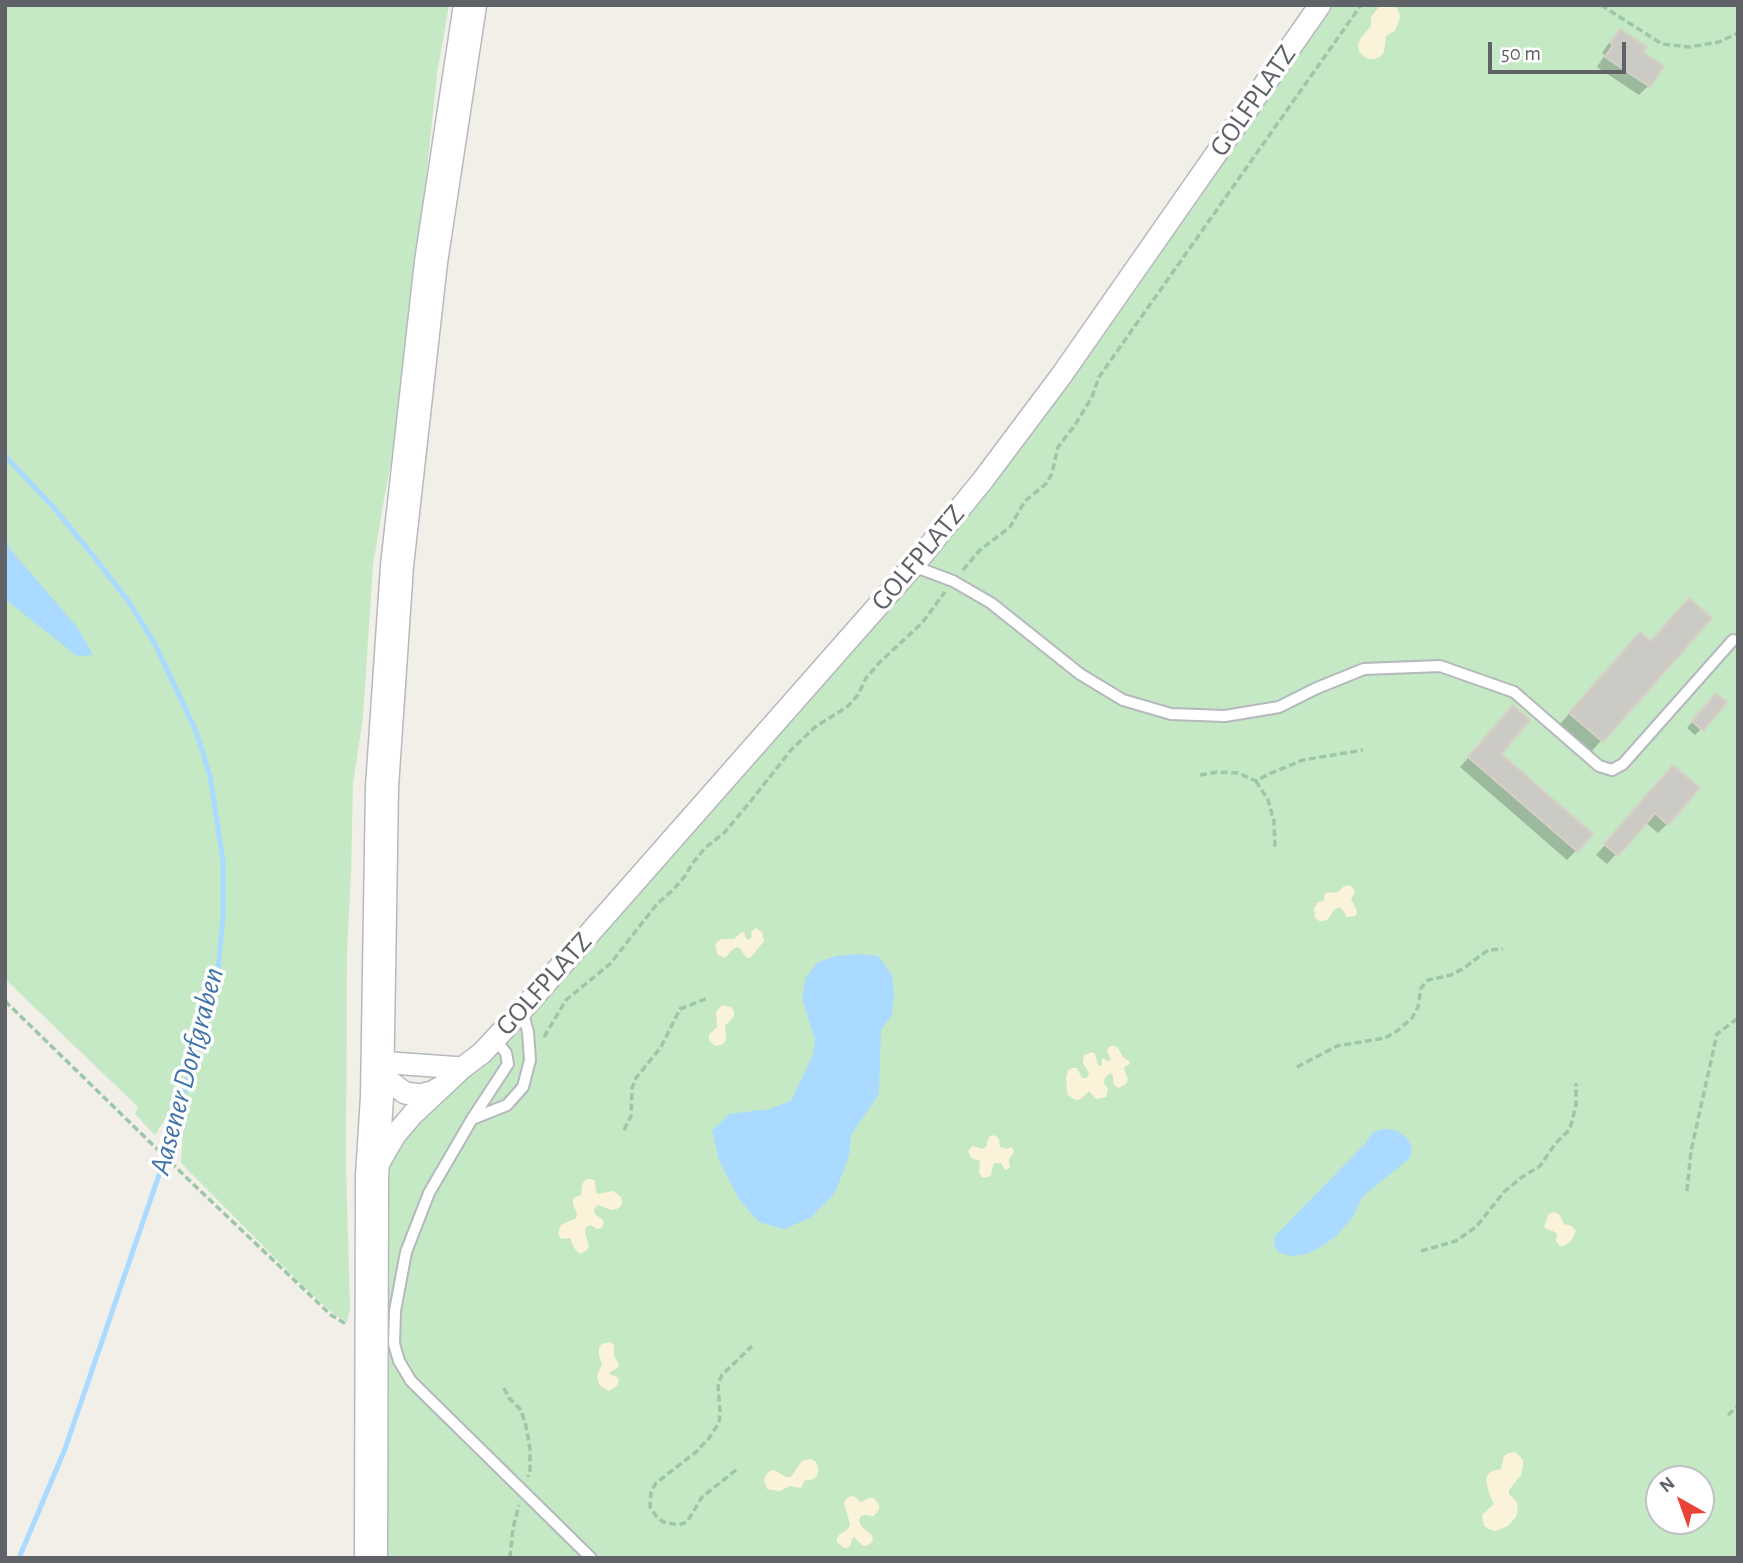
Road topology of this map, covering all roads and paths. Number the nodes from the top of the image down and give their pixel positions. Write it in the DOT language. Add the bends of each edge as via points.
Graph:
graph roads {
  1 [pos="470,5"];
  2 [pos="1320,5"];
  3 [pos="1361,5"];
  4 [pos="1601,5"];
  5 [pos="1738,33"];
  6 [pos="913,566"];
  7 [pos="953,581"];
  8 [pos="1733,640"];
  9 [pos="1363,750"];
  10 [pos="1200,775"];
  11 [pos="1256,781"];
  12 [pos="1275,847"];
  13 [pos="1503,949"];
  14 [pos="708,998"];
  15 [pos="5,1001"];
  16 [pos="522,1010"];
  17 [pos="1738,1018"];
  18 [pos="495,1039"];
  19 [pos="530,1060"];
  20 [pos="378,1062"];
  21 [pos="463,1068"];
  22 [pos="1297,1068"];
  23 [pos="1576,1083"];
  24 [pos="443,1085"];
  25 [pos="472,1119"];
  26 [pos="624,1130"];
  27 [pos="372,1176"];
  28 [pos="1687,1191"];
  29 [pos="1421,1251"];
  30 [pos="331,1315"];
  31 [pos="752,1346"];
  32 [pos="1738,1406"];
  33 [pos="1728,1415"];
  34 [pos="736,1471"];
  35 [pos="371,1558"];
  36 [pos="591,1558"];
  1 -- 20 [label="street" via="431,262 397,566 382,787"];
  2 -- 6 [label="street, GOLFPLATZ" via="1061,376"];
  3 -- 7 [label="path" via="1100,377 1058,447 1047,483 1025,501 1010,527 980,550"];
  4 -- 5 [label="path" via="1662,44 1689,47"];
  6 -- 7 [label="lane"];
  6 -- 16 [label="street, GOLFPLATZ"];
  7 -- 8 [label="lane" via="991,603 1080,674 1123,700 1171,714 1225,716 1279,707 1364,669 1440,666 1514,692 1599,766 1612,770 1623,764"];
  7 -- 19 [label="path" via="922,623 866,678 848,707 815,727 791,750 610,964 566,1000"];
  9 -- 11 [label="path" via="1303,760"];
  10 -- 11 [label="path" via="1238,773"];
  11 -- 12 [label="path" via="1268,800"];
  13 -- 22 [label="path" via="1488,950 1451,975 1428,981 1421,988 1412,1018 1385,1038 1337,1046"];
  14 -- 26 [label="path" via="680,1009 662,1047 636,1078 631,1116"];
  15 -- 30 [label="path"];
  16 -- 18 [label="street, GOLFPLATZ"];
  16 -- 19 [label="lane"];
  17 -- 28 [label="path" via="1717,1034 1691,1150"];
  18 -- 21 [label="street, GOLFPLATZ"];
  18 -- 25 [label="lane" via="508,1064"];
  19 -- 25 [label="lane" via="523,1087 507,1105"];
  20 -- 21 [label="street"];
  20 -- 24 [label="street" via="388,1081 405,1093 420,1095"];
  20 -- 27 [label="street"];
  21 -- 24 [label="street, GOLFPLATZ"];
  23 -- 29 [label="path" via="1570,1129 1539,1166 1504,1192 1476,1227 1456,1241"];
  24 -- 27 [label="street, GOLFPLATZ" via="395,1135"];
  25 -- 36 [label="lane" via="429,1193 406,1252 394,1344 411,1381"];
  27 -- 35 [label="street"];
  31 -- 34 [label="path" via="718,1384 719,1423 696,1451 656,1483 650,1492 650,1507 663,1522 687,1522 702,1497"];
  32 -- 33 [label="path"];
}
